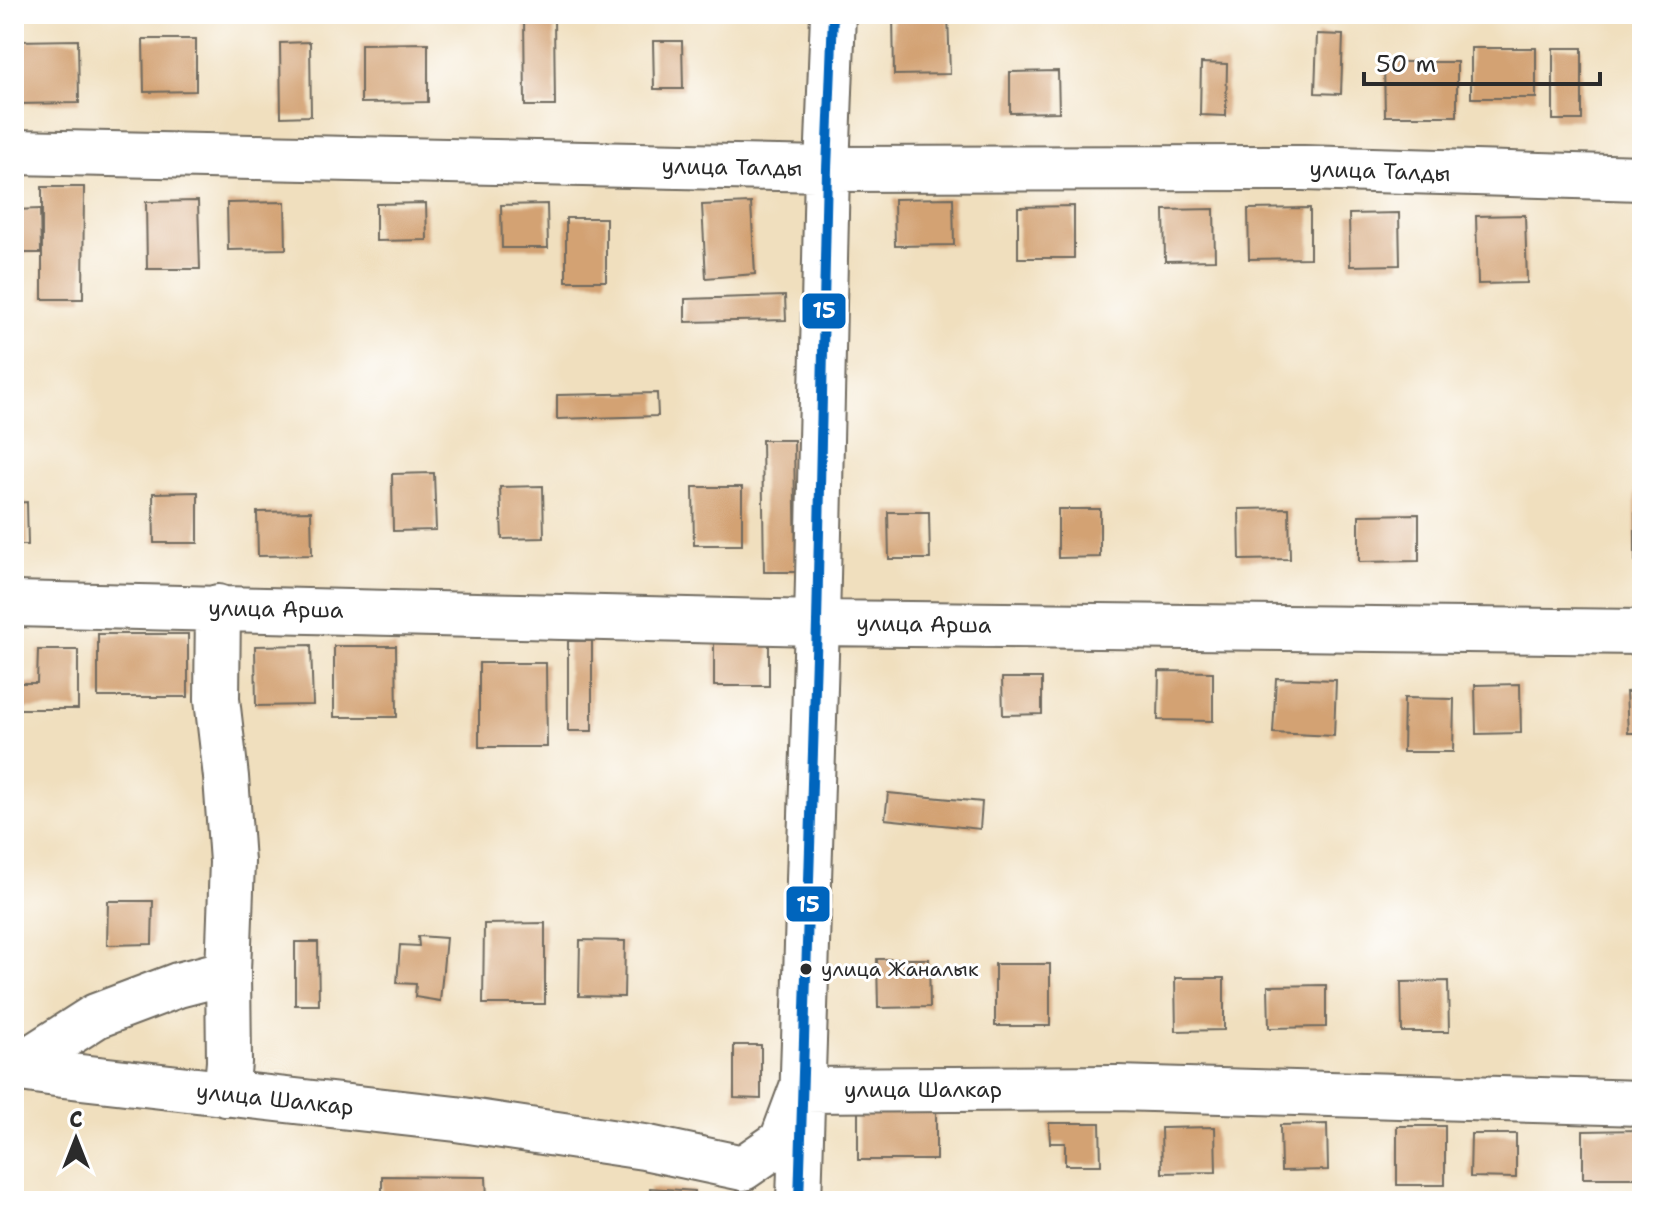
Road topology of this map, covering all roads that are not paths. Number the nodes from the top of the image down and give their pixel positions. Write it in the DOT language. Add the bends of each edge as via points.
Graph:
graph roads {
  1 [pos="833,14"];
  2 [pos="14,152"];
  3 [pos="827,169"];
  4 [pos="1642,178"];
  5 [pos="14,604"];
  6 [pos="218,607"];
  7 [pos="817,623"];
  8 [pos="1642,632"];
  9 [pos="228,972"];
  10 [pos="14,1068"];
  11 [pos="801,1090"];
  12 [pos="226,1094"];
  13 [pos="1642,1103"];
  14 [pos="799,1201"];
  1 -- 3 [label="street"];
  2 -- 3 [label="street, улица Талды"];
  3 -- 4 [label="street, улица Талды" via="1303,168"];
  3 -- 7 [label="street"];
  5 -- 6 [label="street, улица Арша"];
  6 -- 7 [label="street, улица Арша"];
  6 -- 9 [label="street" via="217,699 232,862"];
  7 -- 8 [label="street, улица Арша"];
  7 -- 11 [label="street"];
  9 -- 10 [label="street" via="96,1016"];
  9 -- 12 [label="street"];
  10 -- 12 [label="street, улица Шалкар"];
  11 -- 12 [label="street, улица Шалкар" via="782,1141 743,1168 644,1147 456,1119"];
  11 -- 13 [label="street, улица Шалкар" via="1117,1088"];
  11 -- 14 [label="street"];
}
